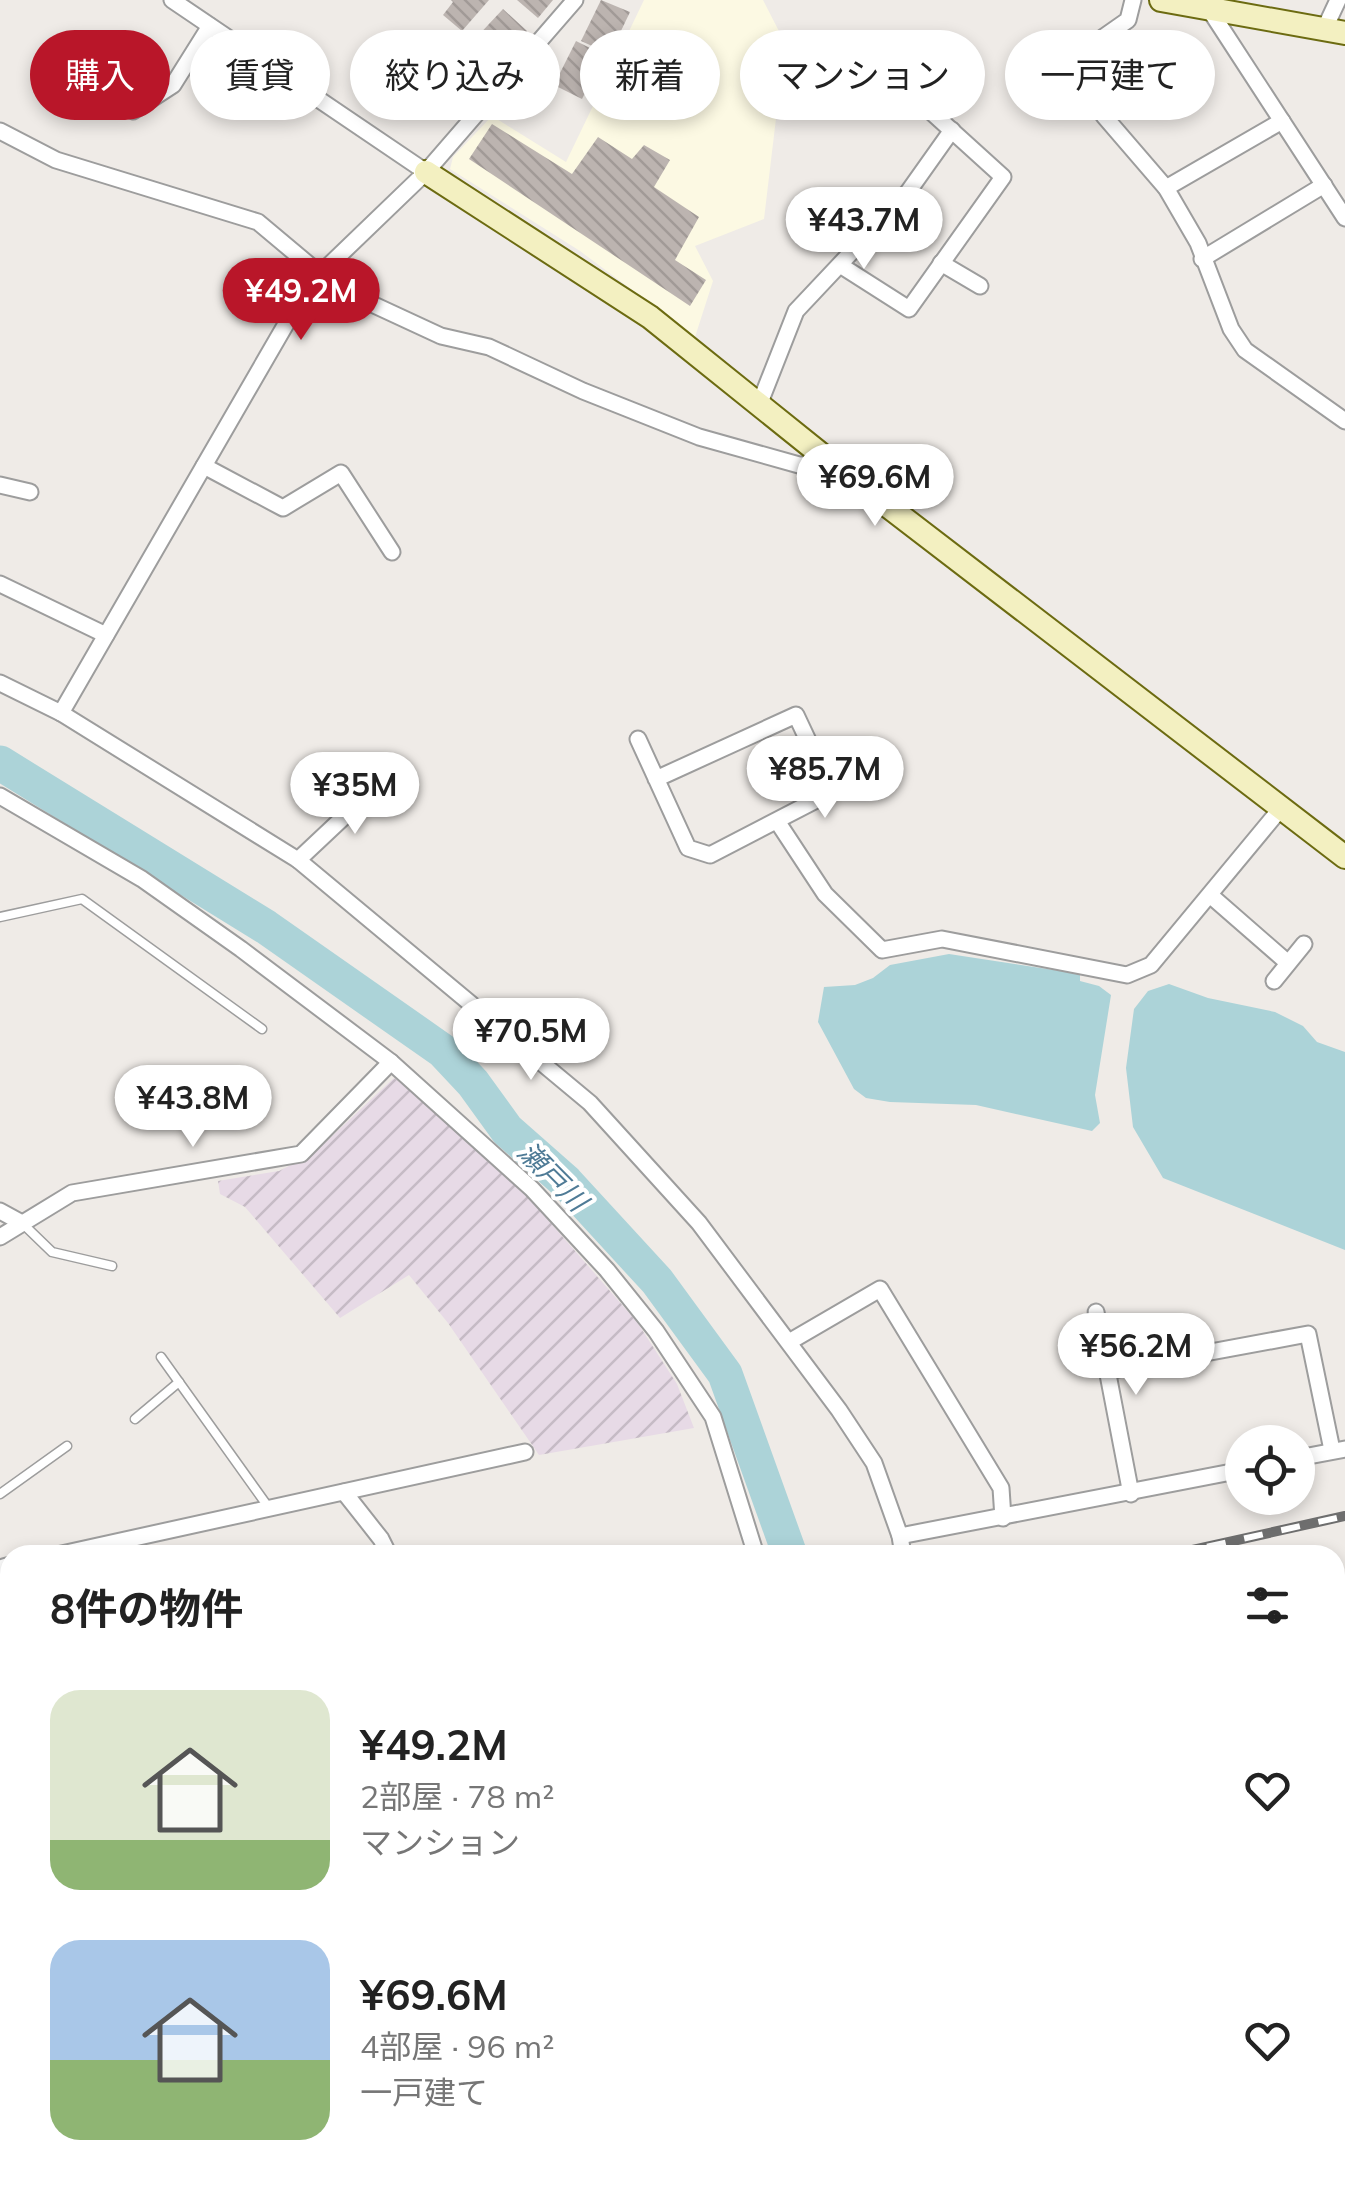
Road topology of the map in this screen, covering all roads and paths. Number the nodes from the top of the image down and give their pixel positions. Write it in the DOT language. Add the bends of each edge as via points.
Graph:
graph roads {
  1 [pos="172,0"];
  2 [pos="575,0"];
  3 [pos="1134,0"];
  4 [pos="1161,0"];
  5 [pos="1338,0"];
  6 [pos="1195,5"];
  7 [pos="210,26"];
  8 [pos="1334,32"];
  9 [pos="170,87"];
  10 [pos="941,120"];
  11 [pos="1282,122"];
  12 [pos="952,130"];
  13 [pos="0,131"];
  14 [pos="426,172"];
  15 [pos="1324,185"];
  16 [pos="1166,188"];
  17 [pos="1345,218"];
  18 [pos="1202,259"];
  19 [pos="941,264"];
  20 [pos="840,265"];
  21 [pos="320,274"];
  22 [pos="980,286"];
  23 [pos="1345,400"];
  24 [pos="759,404"];
  25 [pos="1339,417"];
  26 [pos="833,464"];
  27 [pos="204,466"];
  28 [pos="0,484"];
  29 [pos="30,492"];
  30 [pos="392,552"];
  31 [pos="0,584"];
  32 [pos="106,635"];
  33 [pos="0,684"];
  34 [pos="61,713"];
  35 [pos="638,738"];
  36 [pos="656,779"];
  37 [pos="381,782"];
  38 [pos="0,796"];
  39 [pos="1282,807"];
  40 [pos="776,821"];
  41 [pos="1345,857"];
  42 [pos="298,860"];
  43 [pos="1210,896"];
  44 [pos="0,917"];
  45 [pos="1304,944"];
  46 [pos="1288,963"];
  47 [pos="1274,981"];
  48 [pos="262,1029"];
  49 [pos="391,1062"];
  50 [pos="0,1210"];
  51 [pos="22,1224"];
  52 [pos="0,1237"];
  53 [pos="112,1266"];
  54 [pos="1096,1312"];
  55 [pos="789,1342"];
  56 [pos="161,1357"];
  57 [pos="1108,1371"];
  58 [pos="179,1382"];
  59 [pos="135,1418"];
  60 [pos="67,1446"];
  61 [pos="1338,1450"];
  62 [pos="525,1452"];
  63 [pos="1225,1474"];
  64 [pos="344,1492"];
  65 [pos="0,1494"];
  66 [pos="1132,1494"];
  67 [pos="269,1508"];
  68 [pos="1003,1518"];
  69 [pos="900,1536"];
  70 [pos="102,1545"];
  71 [pos="384,1545"];
  72 [pos="753,1545"];
  73 [pos="901,1545"];
  1 -- 7 [label="street"];
  2 -- 14 [label="street"];
  3 -- 16 [label="street" via="1128,20 1088,48 1078,66 1082,85 1104,116"];
  4 -- 6 [label="street"];
  5 -- 8 [label="street"];
  6 -- 8 [label="street"];
  6 -- 11 [label="street"];
  7 -- 9 [label="street"];
  7 -- 14 [label="street"];
  10 -- 12 [label="street"];
  11 -- 15 [label="street"];
  11 -- 16 [label="street"];
  12 -- 19 [label="street" via="1003,177"];
  12 -- 20 [label="street" via="908,192"];
  13 -- 21 [label="street" via="56,160 258,222"];
  14 -- 21 [label="street"];
  14 -- 24 [label="street" via="650,317"];
  15 -- 17 [label="street"];
  15 -- 18 [label="street"];
  16 -- 18 [label="street"];
  18 -- 25 [label="street" via="1246,350"];
  19 -- 20 [label="street" via="909,309"];
  19 -- 22 [label="street"];
  20 -- 24 [label="street" via="796,312"];
  21 -- 26 [label="street" via="441,336 490,347 699,437 800,466"];
  21 -- 27 [label="street"];
  23 -- 25 [label="street"];
  24 -- 26 [label="street"];
  26 -- 39 [label="street"];
  27 -- 30 [label="street" via="284,508 341,473"];
  27 -- 32 [label="street"];
  28 -- 29 [label="street"];
  31 -- 32 [label="street"];
  32 -- 34 [label="street"];
  33 -- 34 [label="street"];
  34 -- 42 [label="street"];
  35 -- 36 [label="street"];
  36 -- 40 [label="street" via="688,848 710,855"];
  36 -- 40 [label="street" via="796,715 827,781 820,798"];
  37 -- 42 [label="street"];
  38 -- 49 [label="street" via="142,879"];
  39 -- 41 [label="street"];
  39 -- 43 [label="street"];
  40 -- 43 [label="street" via="825,894 882,950 942,940 1126,975 1151,966"];
  42 -- 55 [label="street" via="590,1103 699,1223"];
  43 -- 46 [label="street"];
  44 -- 48 [label="lane" via="82,898"];
  45 -- 46 [label="street"];
  46 -- 47 [label="street"];
  49 -- 51 [label="street" via="301,1154 72,1193"];
  49 -- 72 [label="street" via="532,1189 656,1331 713,1417"];
  50 -- 51 [label="street"];
  51 -- 52 [label="street"];
  51 -- 53 [label="lane" via="52,1252"];
  54 -- 57 [label="street"];
  55 -- 68 [label="street" via="880,1289 1001,1488"];
  55 -- 69 [label="street" via="874,1464"];
  56 -- 58 [label="lane"];
  57 -- 61 [label="street" via="1308,1334"];
  57 -- 66 [label="street"];
  58 -- 59 [label="lane"];
  58 -- 67 [label="lane"];
  60 -- 65 [label="lane"];
  62 -- 64 [label="street"];
  63 -- 66 [label="street"];
  64 -- 67 [label="street"];
  64 -- 71 [label="street"];
  66 -- 68 [label="street"];
  67 -- 70 [label="street"];
  68 -- 69 [label="street"];
  69 -- 73 [label="street"];
}
